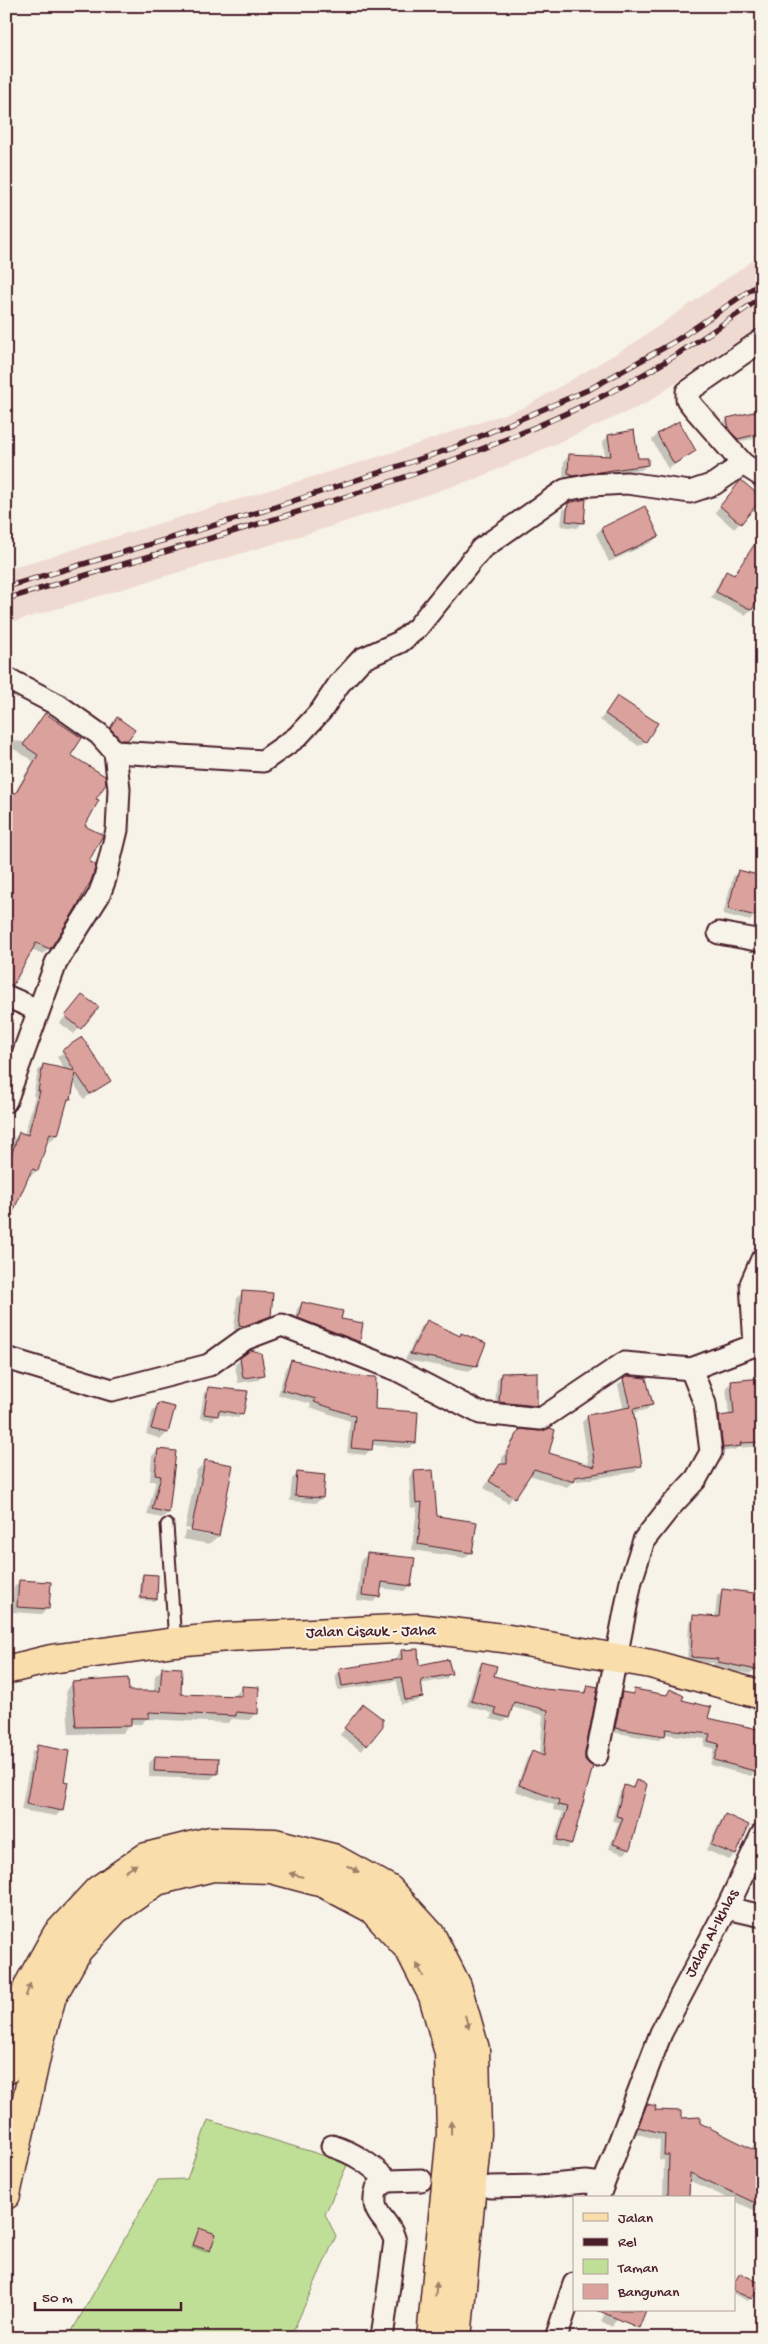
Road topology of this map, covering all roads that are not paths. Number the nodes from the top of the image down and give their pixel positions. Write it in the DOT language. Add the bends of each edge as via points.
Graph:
graph roads {
  1 [pos="762,340"];
  2 [pos="743,464"];
  3 [pos="762,476"];
  4 [pos="6,678"];
  5 [pos="115,752"];
  6 [pos="719,933"];
  7 [pos="762,941"];
  8 [pos="6,996"];
  9 [pos="38,1010"];
  10 [pos="6,1101"];
  11 [pos="762,1259"];
  12 [pos="6,1358"];
  13 [pos="691,1369"];
  14 [pos="167,1525"];
  15 [pos="175,1642"];
  16 [pos="616,1658"];
  17 [pos="6,1670"];
  18 [pos="762,1695"];
  19 [pos="597,1755"];
  20 [pos="762,1834"];
  21 [pos="727,1908"];
  22 [pos="762,1916"];
  23 [pos="6,2070"];
  24 [pos="332,2146"];
  25 [pos="422,2180"];
  26 [pos="388,2181"];
  27 [pos="490,2187"];
  28 [pos="600,2191"];
  29 [pos="6,2195"];
  30 [pos="573,2287"];
  31 [pos="382,2338"];
  32 [pos="431,2338"];
  33 [pos="457,2338"];
  34 [pos="556,2338"];
  1 -- 2 [label="street" via="687,392 687,399 694,408"];
  2 -- 3 [label="street"];
  2 -- 5 [label="street" via="714,484 690,492 627,483 566,490 481,550 417,628 400,642 362,659 297,737 263,761"];
  4 -- 5 [label="street" via="58,705 99,734"];
  5 -- 9 [label="street" via="119,788 117,830 105,879 99,895 56,963"];
  6 -- 7 [label="street"];
  8 -- 9 [label="street"];
  9 -- 10 [label="street"];
  11 -- 13 [label="street" via="751,1284 755,1345"];
  12 -- 13 [label="street" via="112,1390 209,1365 245,1339 282,1325 397,1370 480,1413 540,1419 624,1363"];
  13 -- 16 [label="street" via="705,1404 711,1452 696,1479 644,1540 630,1581"];
  14 -- 15 [label="lane"];
  15 -- 16 [label="main road, Jalan Cisauk - Jaha" via="417,1628 503,1638"];
  15 -- 17 [label="main road, Jalan Cisauk - Jaha" via="51,1658"];
  16 -- 18 [label="main road, Jalan Cisauk - Jaha" via="651,1664"];
  16 -- 19 [label="street"];
  20 -- 21 [label="street, Jalan Al-Ikhlas"];
  21 -- 22 [label="street"];
  21 -- 28 [label="street, Jalan Al-Ikhlas" via="661,2033"];
  23 -- 33 [label="main road, one-way" via="28,1986 57,1934 98,1890 146,1857 210,1841 275,1843 333,1858 389,1889 431,1934 457,1986 475,2049 477,2134"];
  24 -- 26 [label="street" via="350,2152"];
  25 -- 26 [label="street"];
  26 -- 31 [label="street" via="377,2188 373,2199 377,2213 392,2228 395,2242"];
  27 -- 28 [label="street" via="586,2182"];
  32 -- 29 [label="main road, one-way" via="451,2134 449,2053 433,1996 409,1949 372,1909 324,1882 271,1869 212,1867 157,1881 115,1910 78,1950 52,1996"];
  30 -- 34 [label="street"];
}
